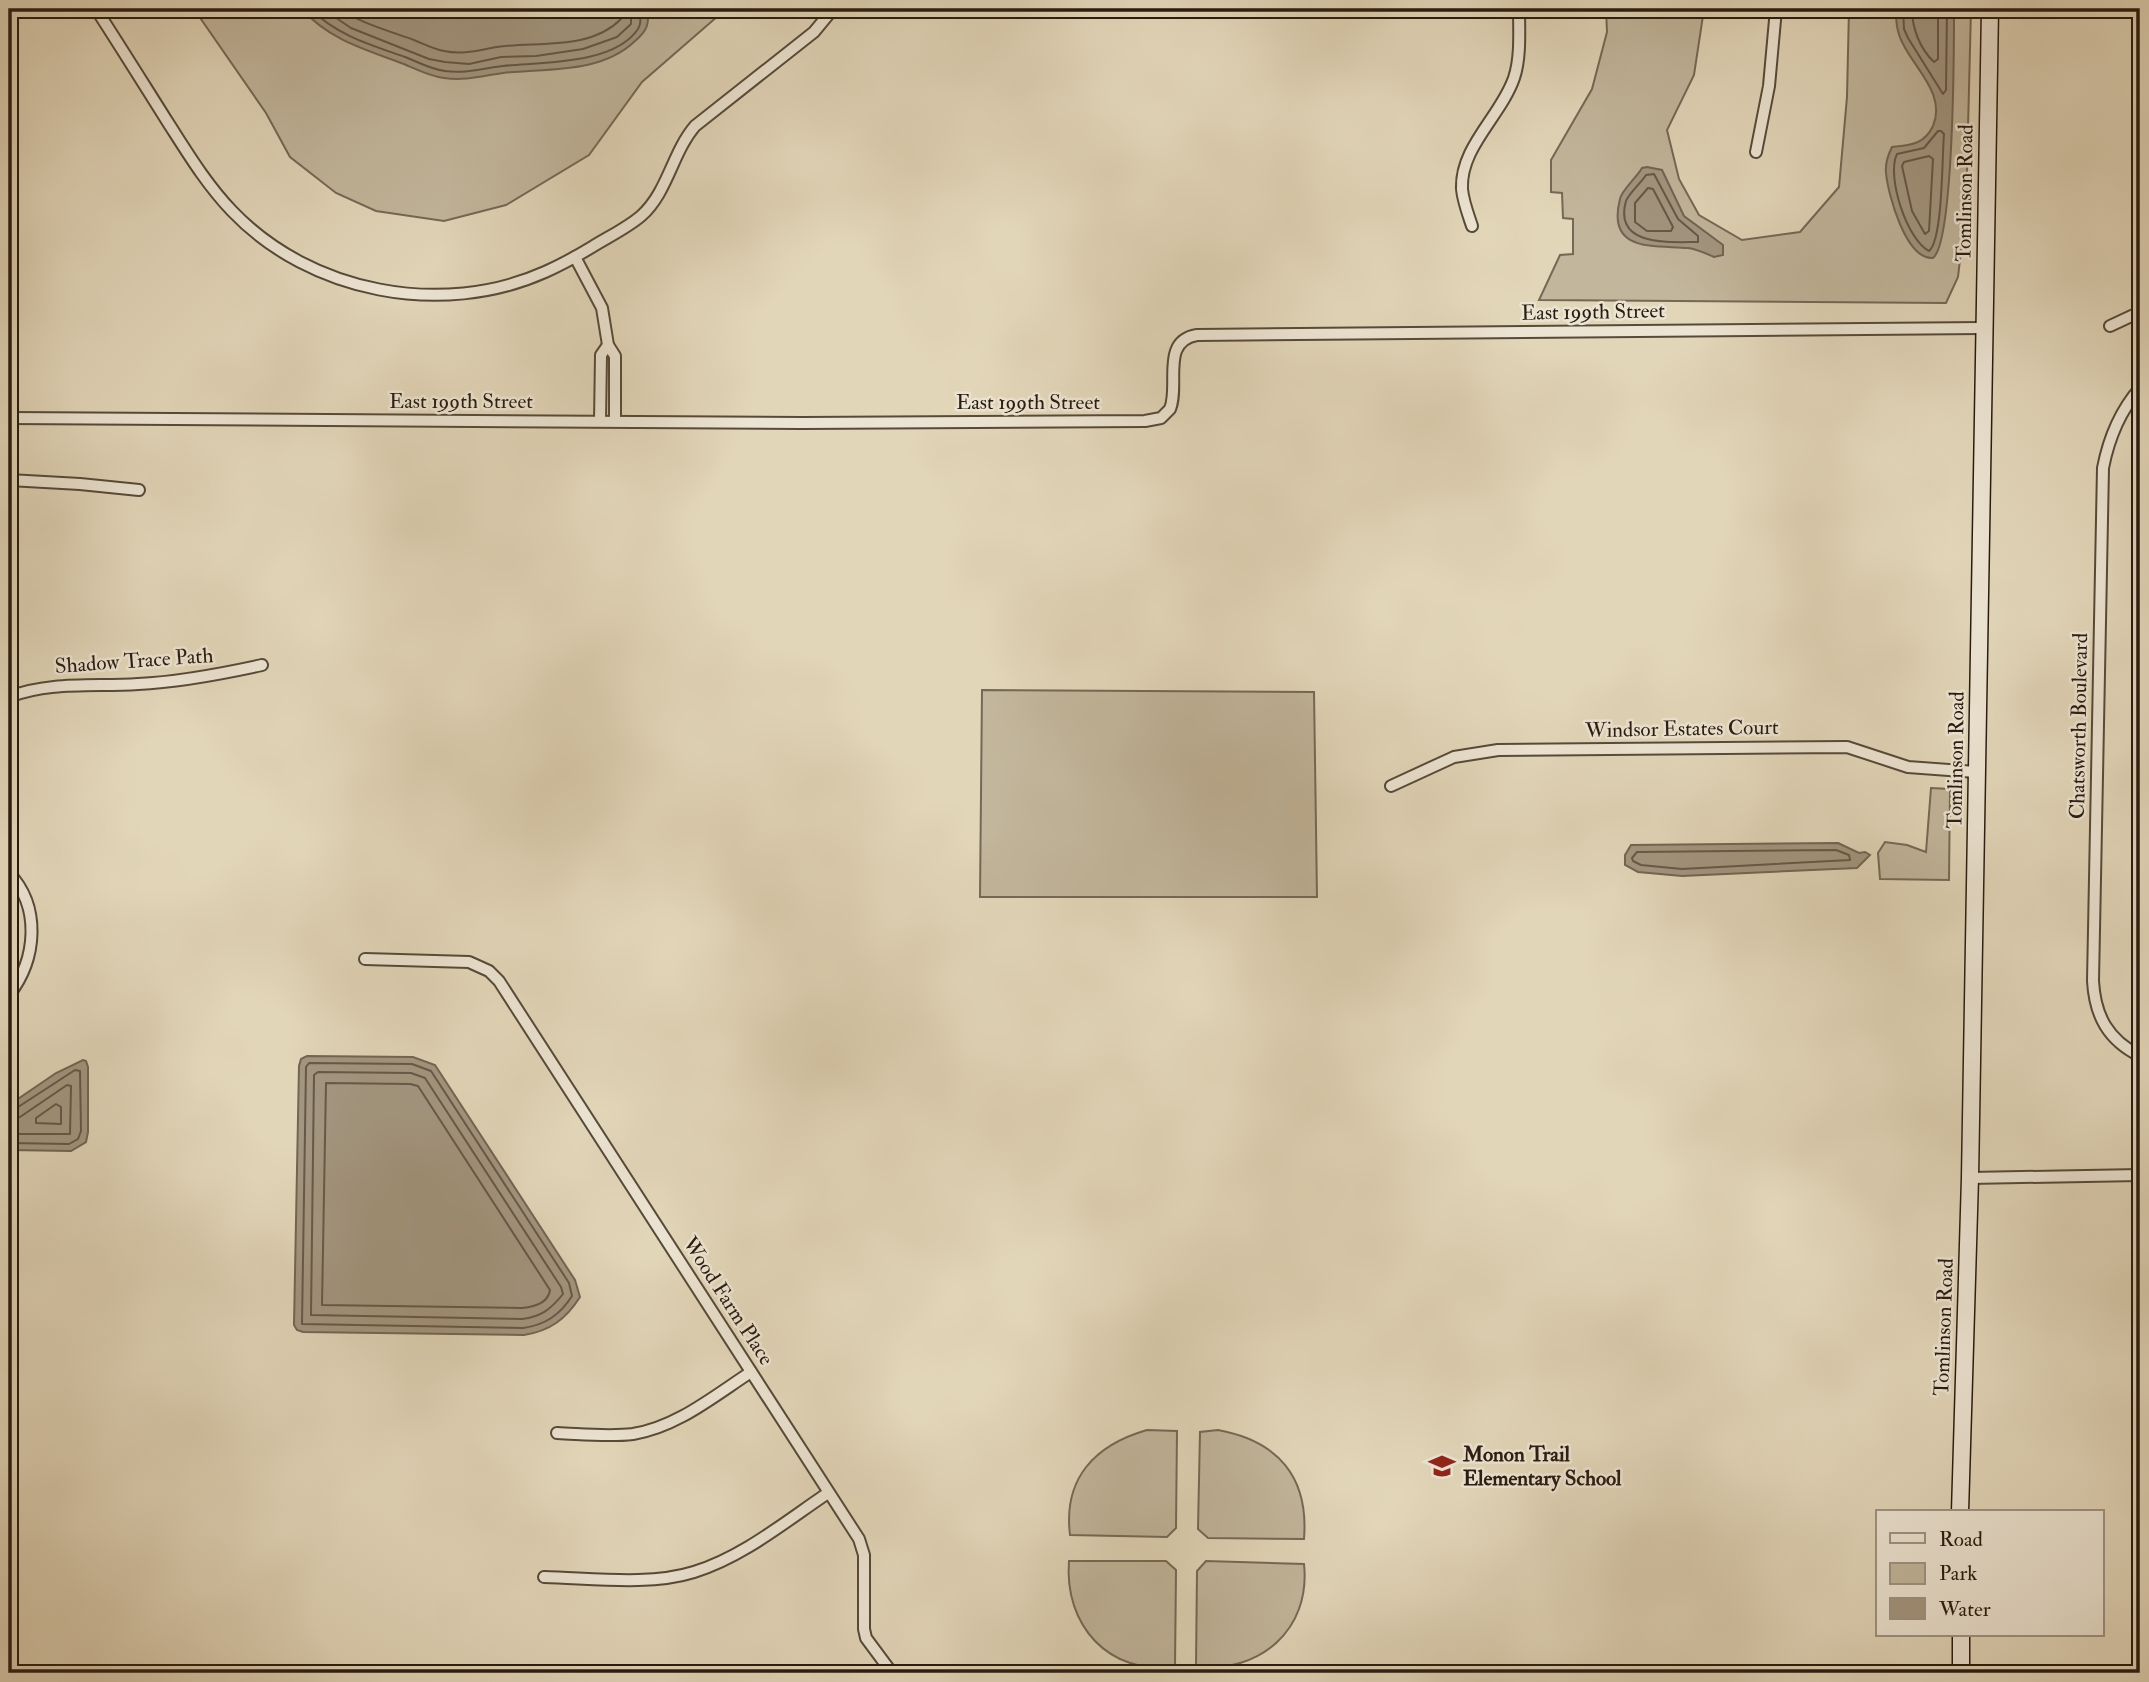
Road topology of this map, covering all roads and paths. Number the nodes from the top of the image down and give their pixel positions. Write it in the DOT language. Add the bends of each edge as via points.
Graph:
graph roads {
  1 [pos="96,9"];
  2 [pos="833,9"];
  3 [pos="1519,9"];
  4 [pos="1776,9"];
  5 [pos="1990,9"];
  6 [pos="1756,152"];
  7 [pos="1472,226"];
  8 [pos="575,257"];
  9 [pos="2140,312"];
  10 [pos="2110,326"];
  11 [pos="1983,328"];
  12 [pos="608,345"];
  13 [pos="2140,388"];
  14 [pos="9,418"];
  15 [pos="600,421"];
  16 [pos="615,421"];
  17 [pos="9,480"];
  18 [pos="139,490"];
  19 [pos="262,665"];
  20 [pos="9,697"];
  21 [pos="1976,772"];
  22 [pos="1391,786"];
  23 [pos="9,873"];
  24 [pos="365,959"];
  25 [pos="9,995"];
  26 [pos="2140,1056"];
  27 [pos="2140,1175"];
  28 [pos="1970,1178"];
  29 [pos="751,1372"];
  30 [pos="557,1433"];
  31 [pos="828,1493"];
  32 [pos="1960,1510"];
  33 [pos="544,1577"];
  34 [pos="1961,1636"];
  35 [pos="892,1673"];
  36 [pos="1961,1673"];
  1 -- 8 [label="street" via="220,198 259,236 307,265 380,290 442,295 514,283"];
  2 -- 8 [label="street" via="814,32 695,126 657,198 640,216"];
  3 -- 7 [label="street" via="1515,75 1466,164 1462,191"];
  4 -- 6 [label="street" via="1769,86"];
  5 -- 11 [label="street, Tomlinson Road"];
  8 -- 12 [label="street" via="602,308"];
  9 -- 10 [label="street"];
  11 -- 16 [label="street, East 199th Street" via="1197,335 1184,340 1175,352 1172,403 1154,420"];
  11 -- 21 [label="street, Tomlinson Road"];
  12 -- 15 [label="street" via="601,355"];
  12 -- 16 [label="street" via="615,355"];
  13 -- 26 [label="street, Chatsworth Boulevard" via="2112,433 2103,468 2094,981 2103,1024"];
  14 -- 15 [label="street, East 199th Street"];
  15 -- 16 [label="street, East 199th Street"];
  17 -- 18 [label="street"];
  19 -- 20 [label="street, Shadow Trace Path" via="140,684 37,687"];
  21 -- 22 [label="street, Windsor Estates Court" via="1908,767 1847,747 1498,750 1454,757"];
  21 -- 28 [label="street, Tomlinson Road"];
  23 -- 25 [label="street" via="25,894 33,928 20,977"];
  24 -- 29 [label="street, Wood Farm Place" via="458,961 493,975"];
  27 -- 28 [label="street"];
  28 -- 32 [label="street, Tomlinson Road"];
  29 -- 30 [label="street" via="655,1429 622,1435"];
  29 -- 31 [label="street, Wood Farm Place"];
  31 -- 33 [label="street" via="736,1554 693,1572 648,1579"];
  31 -- 35 [label="street, Wood Farm Place" via="862,1546 866,1638"];
  34 -- 36 [label="street"];
}
